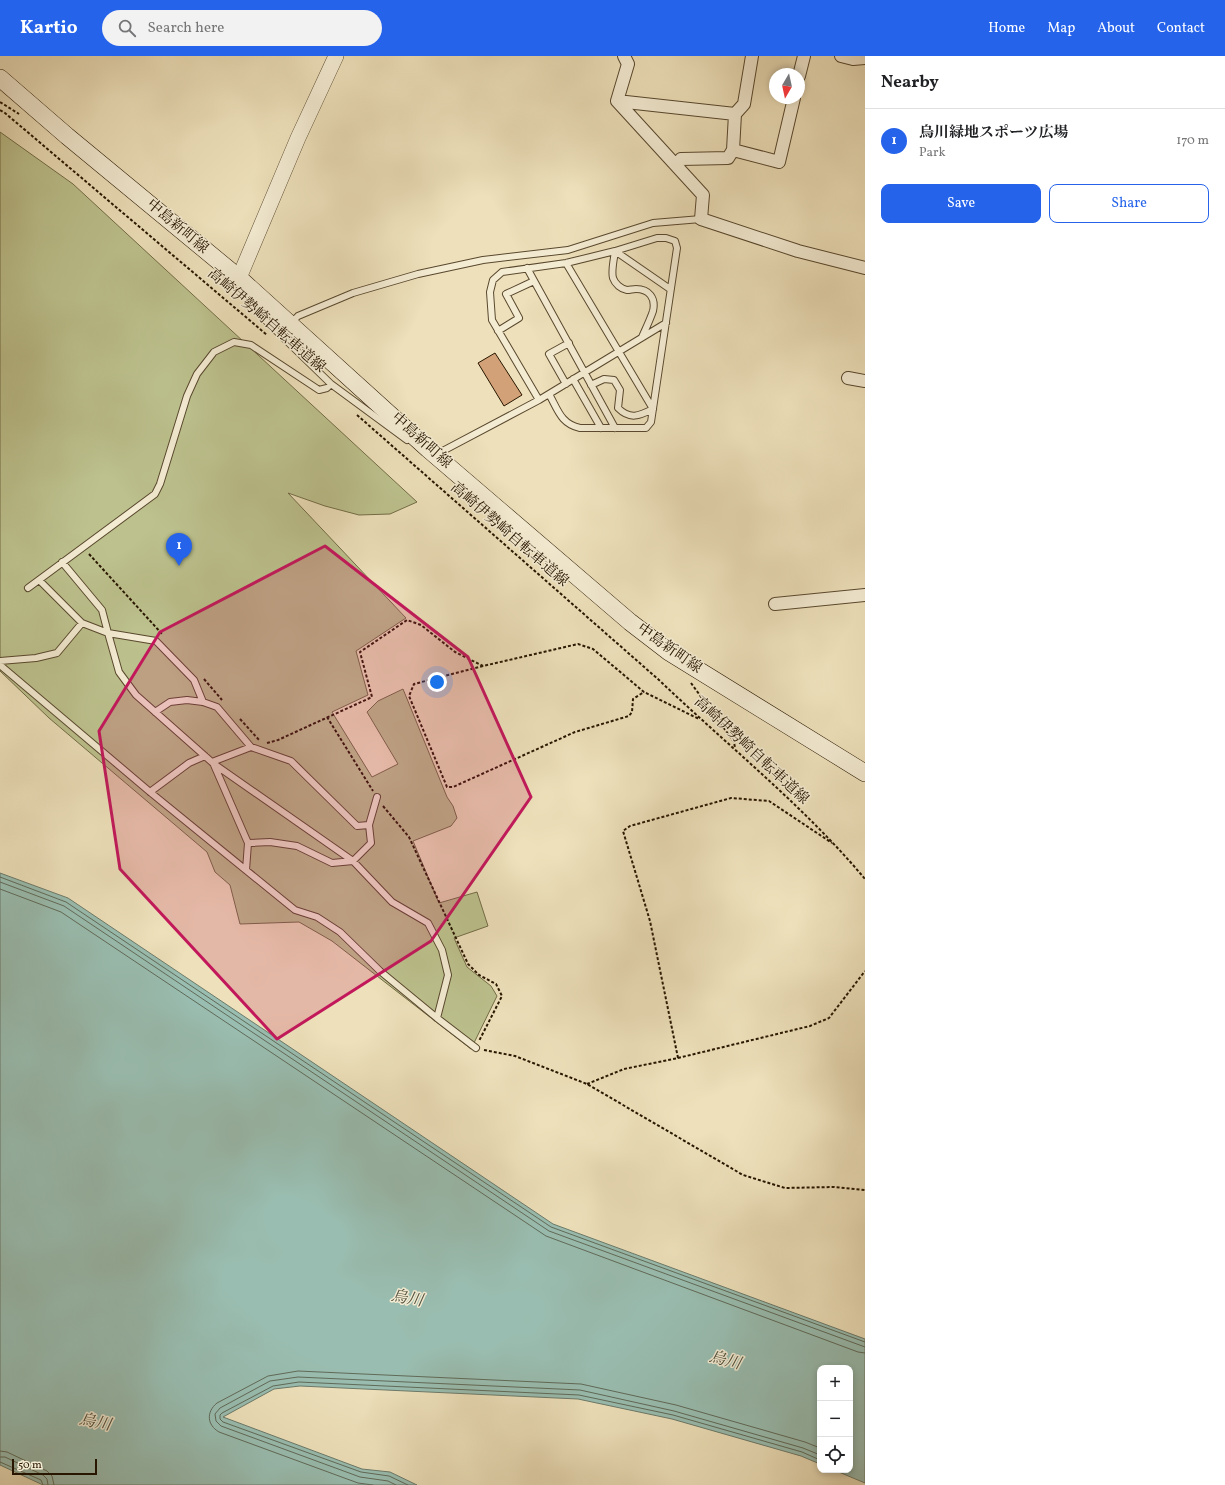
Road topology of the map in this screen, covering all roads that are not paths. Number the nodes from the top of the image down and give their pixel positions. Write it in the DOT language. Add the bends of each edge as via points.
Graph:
graph roads {
  1 [pos="336,56"];
  2 [pos="624,56"];
  3 [pos="752,56"];
  4 [pos="804,56"];
  5 [pos="841,56"];
  6 [pos="865,58"];
  7 [pos="801,68"];
  8 [pos="0,78"];
  9 [pos="617,101"];
  10 [pos="793,104"];
  11 [pos="735,114"];
  12 [pos="733,150"];
  13 [pos="677,166"];
  14 [pos="702,219"];
  15 [pos="615,251"];
  16 [pos="566,263"];
  17 [pos="527,268"];
  18 [pos="865,268"];
  19 [pos="239,278"];
  20 [pos="534,281"];
  21 [pos="670,289"];
  22 [pos="262,300"];
  23 [pos="666,323"];
  24 [pos="290,324"];
  25 [pos="498,331"];
  26 [pos="642,337"];
  27 [pos="569,343"];
  28 [pos="618,352"];
  29 [pos="585,372"];
  30 [pos="848,378"];
  31 [pos="573,379"];
  32 [pos="865,380"];
  33 [pos="331,384"];
  34 [pos="566,384"];
  35 [pos="591,384"];
  36 [pos="549,394"];
  37 [pos="539,400"];
  38 [pos="653,409"];
  39 [pos="601,428"];
  40 [pos="616,428"];
  41 [pos="432,452"];
  42 [pos="62,562"];
  43 [pos="39,580"];
  44 [pos="28,588"];
  45 [pos="865,595"];
  46 [pos="775,604"];
  47 [pos="82,624"];
  48 [pos="108,633"];
  49 [pos="0,661"];
  50 [pos="0,665"];
  51 [pos="203,702"];
  52 [pos="155,712"];
  53 [pos="251,747"];
  54 [pos="205,756"];
  55 [pos="213,763"];
  56 [pos="864,771"];
  57 [pos="150,792"];
  58 [pos="377,797"];
  59 [pos="369,825"];
  60 [pos="248,843"];
  61 [pos="352,861"];
  62 [pos="246,870"];
  63 [pos="437,1018"];
  64 [pos="476,1048"];
  1 -- 19 [label="street"];
  2 -- 9 [label="street" via="628,64"];
  3 -- 11 [label="street" via="744,104"];
  4 -- 7 [label="street"];
  5 -- 6 [label="street"];
  8 -- 19 [label="main road, 中島新町線"];
  9 -- 11 [label="street"];
  9 -- 13 [label="street"];
  10 -- 12 [label="street" via="779,162"];
  11 -- 12 [label="street"];
  12 -- 13 [label="street" via="728,158 681,159"];
  13 -- 14 [label="street" via="703,195"];
  14 -- 18 [label="street" via="798,251"];
  14 -- 24 [label="lane" via="653,222 568,250 483,260 418,274 353,293 298,316"];
  15 -- 16 [label="lane"];
  15 -- 21 [label="lane"];
  15 -- 21 [label="lane" via="657,238 675,241 677,248"];
  15 -- 26 [label="lane" via="612,274 614,280 627,290 634,288 650,293 654,301"];
  16 -- 17 [label="lane"];
  16 -- 28 [label="lane"];
  17 -- 20 [label="lane"];
  17 -- 25 [label="lane" via="502,272 493,280 490,292 492,320"];
  19 -- 22 [label="main road, 中島新町線"];
  20 -- 25 [label="lane" via="506,294 519,318"];
  20 -- 27 [label="lane"];
  21 -- 23 [label="lane"];
  22 -- 24 [label="main road, 中島新町線"];
  22 -- 33 [label="lane" via="259,314"];
  23 -- 26 [label="lane"];
  23 -- 38 [label="lane"];
  24 -- 41 [label="main road, 中島新町線"];
  25 -- 37 [label="lane"];
  26 -- 28 [label="lane"];
  27 -- 29 [label="lane"];
  27 -- 34 [label="lane" via="549,354"];
  28 -- 29 [label="lane"];
  28 -- 38 [label="lane"];
  29 -- 31 [label="lane"];
  29 -- 35 [label="lane"];
  30 -- 32 [label="street"];
  31 -- 34 [label="lane"];
  31 -- 39 [label="lane"];
  33 -- 41 [label="lane" via="409,442"];
  33 -- 42 [label="lane" via="319,390 251,345 241,342 234,342 214,352 197,374 187,396 155,494"];
  34 -- 36 [label="lane"];
  35 -- 38 [label="lane" via="604,379 614,380 620,390 618,408 624,414 632,416"];
  35 -- 40 [label="lane"];
  36 -- 37 [label="lane"];
  36 -- 39 [label="lane" via="564,421 571,426"];
  37 -- 41 [label="lane"];
  38 -- 40 [label="lane" via="651,422 646,428"];
  39 -- 40 [label="lane"];
  41 -- 56 [label="main road, 中島新町線" via="630,622 669,652"];
  42 -- 43 [label="lane"];
  42 -- 48 [label="lane" via="102,610"];
  43 -- 44 [label="lane"];
  43 -- 47 [label="lane"];
  45 -- 46 [label="street"];
  47 -- 48 [label="lane"];
  47 -- 49 [label="lane" via="57,654"];
  48 -- 51 [label="lane" via="156,641 194,680"];
  48 -- 52 [label="lane" via="119,672 136,695"];
  50 -- 57 [label="lane"];
  51 -- 52 [label="lane" via="170,702"];
  51 -- 53 [label="lane" via="217,707"];
  52 -- 54 [label="lane"];
  53 -- 55 [label="lane"];
  53 -- 59 [label="lane" via="291,761 357,826"];
  54 -- 55 [label="lane"];
  54 -- 57 [label="lane" via="189,763"];
  55 -- 60 [label="lane"];
  55 -- 61 [label="lane"];
  57 -- 62 [label="lane"];
  58 -- 59 [label="lane"];
  59 -- 61 [label="lane" via="371,843"];
  60 -- 61 [label="lane" via="270,842 297,846 332,863"];
  60 -- 62 [label="lane"];
  61 -- 63 [label="lane" via="392,902 428,923 442,950 448,975"];
  62 -- 63 [label="lane" via="295,910 317,917 340,932 380,971"];
  63 -- 64 [label="lane"];
}
